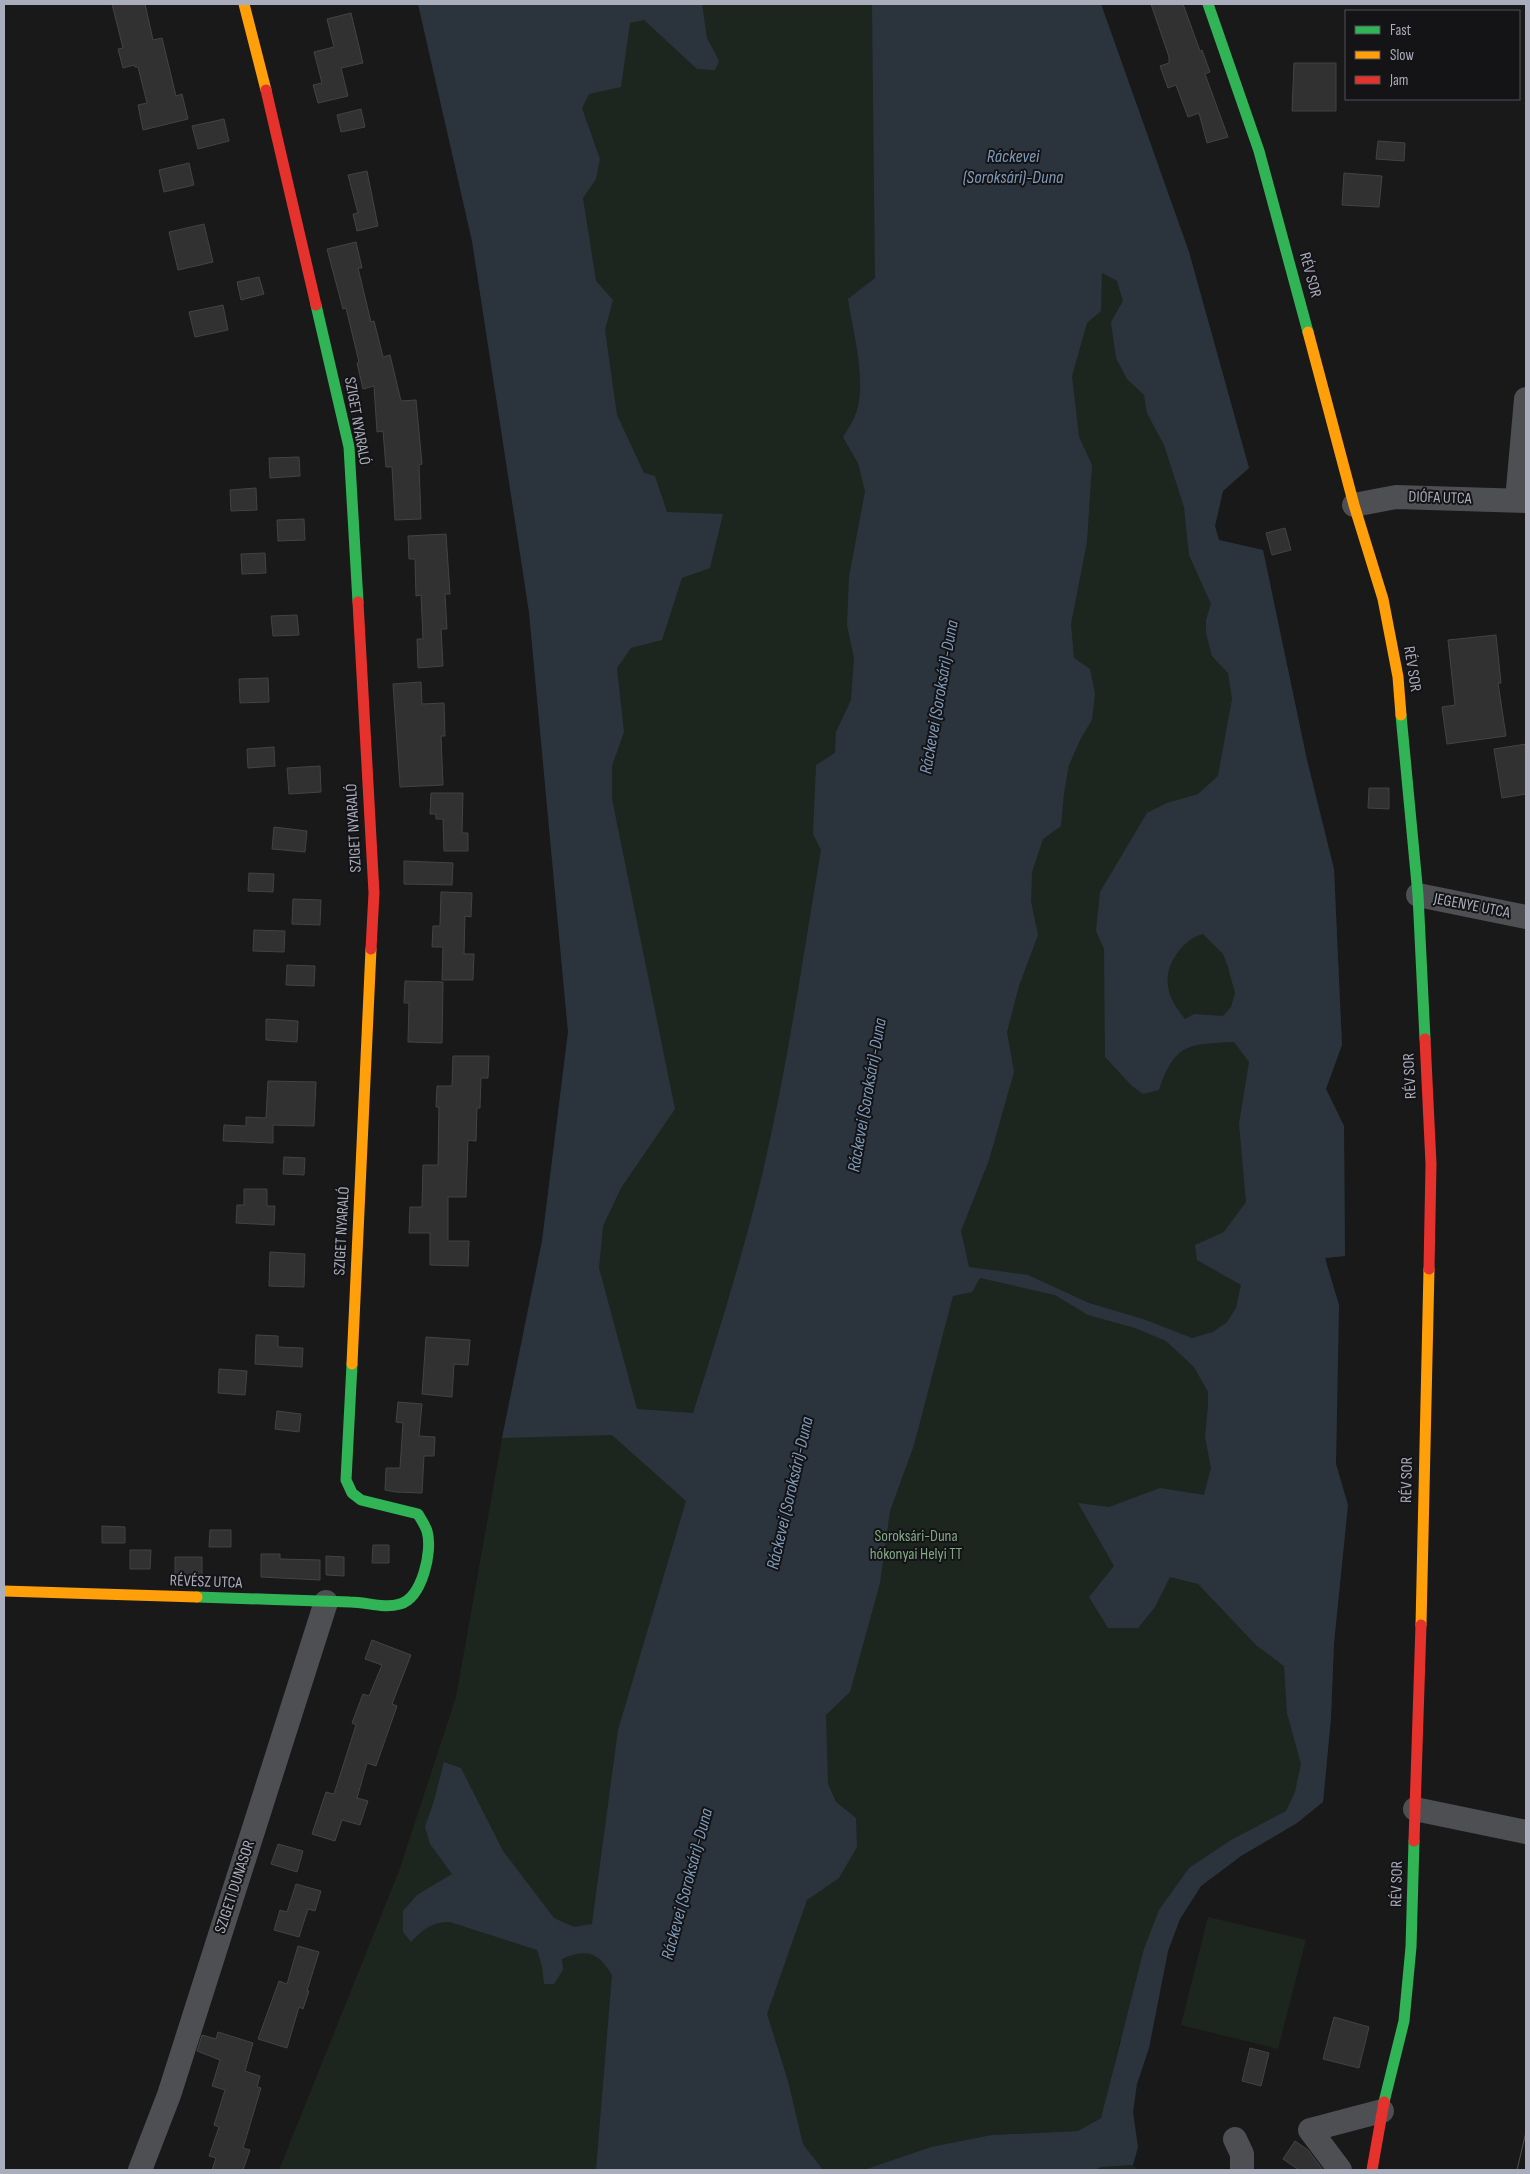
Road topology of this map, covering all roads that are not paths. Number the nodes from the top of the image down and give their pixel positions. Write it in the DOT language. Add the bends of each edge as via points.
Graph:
graph roads {
  1 [pos="244,4"];
  2 [pos="1208,4"];
  3 [pos="1526,399"];
  4 [pos="1522,500"];
  5 [pos="1354,505"];
  6 [pos="1418,895"];
  7 [pos="1526,917"];
  8 [pos="4,1591"];
  9 [pos="326,1602"];
  10 [pos="406,1602"];
  11 [pos="1415,1809"];
  12 [pos="1526,1832"];
  13 [pos="1382,2111"];
  14 [pos="1235,2139"];
  15 [pos="140,2170"];
  16 [pos="1242,2170"];
  17 [pos="1340,2170"];
  18 [pos="1372,2170"];
  1 -- 10 [label="street, SZIGET NYARALÓ" via="349,447 374,893 346,1480 350,1491 369,1504 418,1514 429,1533 424,1574 417,1595"];
  2 -- 5 [label="street, RÉV SOR" via="1259,151"];
  3 -- 4 [label="street"];
  4 -- 5 [label="street, DIÓFA UTCA" via="1396,497"];
  5 -- 6 [label="street, RÉV SOR" via="1383,599 1398,677"];
  6 -- 7 [label="street, JEGENYE UTCA"];
  6 -- 11 [label="street, RÉV SOR" via="1431,1164"];
  8 -- 9 [label="street, RÉVÉSZ UTCA"];
  9 -- 10 [label="street, RÉVÉSZ UTCA" via="394,1606"];
  9 -- 15 [label="street, SZIGETI DUNASOR" via="172,2086"];
  11 -- 12 [label="street"];
  11 -- 13 [label="street, RÉV SOR" via="1411,1947 1404,2021"];
  13 -- 17 [label="street" via="1310,2130"];
  13 -- 18 [label="street, RÉV SOR"];
  14 -- 16 [label="street" via="1242,2154"];
}
